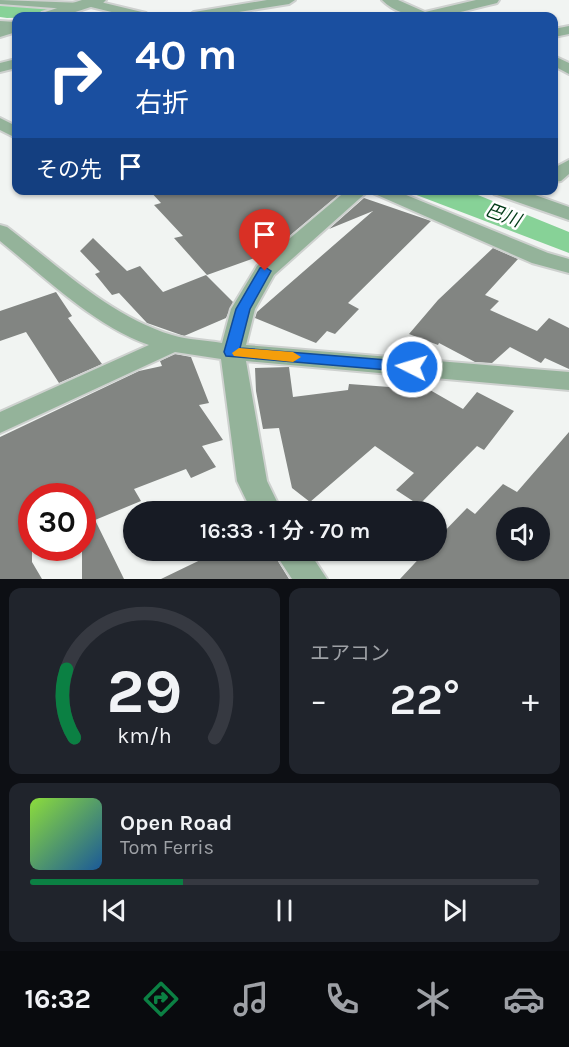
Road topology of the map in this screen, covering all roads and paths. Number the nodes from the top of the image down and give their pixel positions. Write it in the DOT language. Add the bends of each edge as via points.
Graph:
graph roads {
  1 [pos="0,0"];
  2 [pos="290,0"];
  3 [pos="388,0"];
  4 [pos="493,0"];
  5 [pos="85,4"];
  6 [pos="60,12"];
  7 [pos="122,12"];
  8 [pos="218,12"];
  9 [pos="414,12"];
  10 [pos="435,12"];
  11 [pos="353,195"];
  12 [pos="388,195"];
  13 [pos="531,195"];
  14 [pos="569,214"];
  15 [pos="0,231"];
  16 [pos="569,266"];
  17 [pos="172,344"];
  18 [pos="232,352"];
  19 [pos="569,381"];
  20 [pos="0,423"];
  21 [pos="262,501"];
  22 [pos="297,561"];
  23 [pos="310,579"];
  1 -- 5 [label="street"];
  2 -- 8 [label="street"];
  3 -- 9 [label="street"];
  4 -- 10 [label="street"];
  5 -- 6 [label="street"];
  5 -- 7 [label="street"];
  11 -- 18 [label="street" via="265,271 243,309"];
  12 -- 16 [label="street" via="529,254"];
  13 -- 14 [label="street"];
  15 -- 17 [label="street" via="105,313 143,334"];
  17 -- 18 [label="street"];
  17 -- 20 [label="street"];
  18 -- 19 [label="street"];
  18 -- 21 [label="street" via="252,481"];
  22 -- 23 [label="street"];
}
